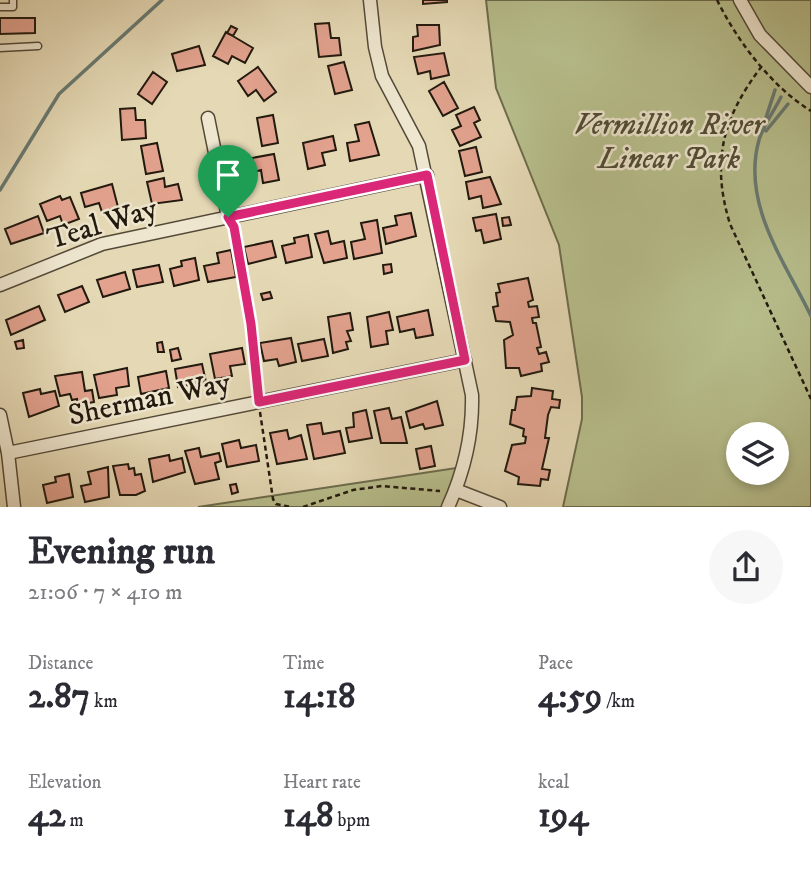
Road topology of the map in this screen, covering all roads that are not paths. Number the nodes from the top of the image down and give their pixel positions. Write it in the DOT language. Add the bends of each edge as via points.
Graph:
graph roads {
  1 [pos="13,0"];
  2 [pos="370,0"];
  3 [pos="740,0"];
  4 [pos="0,7"];
  5 [pos="38,46"];
  6 [pos="0,48"];
  7 [pos="811,87"];
  8 [pos="208,118"];
  9 [pos="427,175"];
  10 [pos="228,217"];
  11 [pos="0,285"];
  12 [pos="465,360"];
  13 [pos="0,415"];
  14 [pos="8,453"];
  15 [pos="456,491"];
  16 [pos="14,507"];
  17 [pos="449,507"];
  18 [pos="499,507"];
  1 -- 4 [label="lane" via="13,7"];
  2 -- 9 [label="street" via="382,76 419,146"];
  3 -- 7 [label="street" via="760,34"];
  5 -- 6 [label="lane"];
  8 -- 10 [label="street"];
  9 -- 10 [label="street, Teal Way"];
  9 -- 12 [label="street"];
  10 -- 11 [label="street, Teal Way" via="102,244"];
  12 -- 14 [label="street, Sherman Way"];
  12 -- 15 [label="street" via="472,422"];
  13 -- 14 [label="street"];
  14 -- 16 [label="street"];
  15 -- 17 [label="street"];
  15 -- 18 [label="street"];
}
